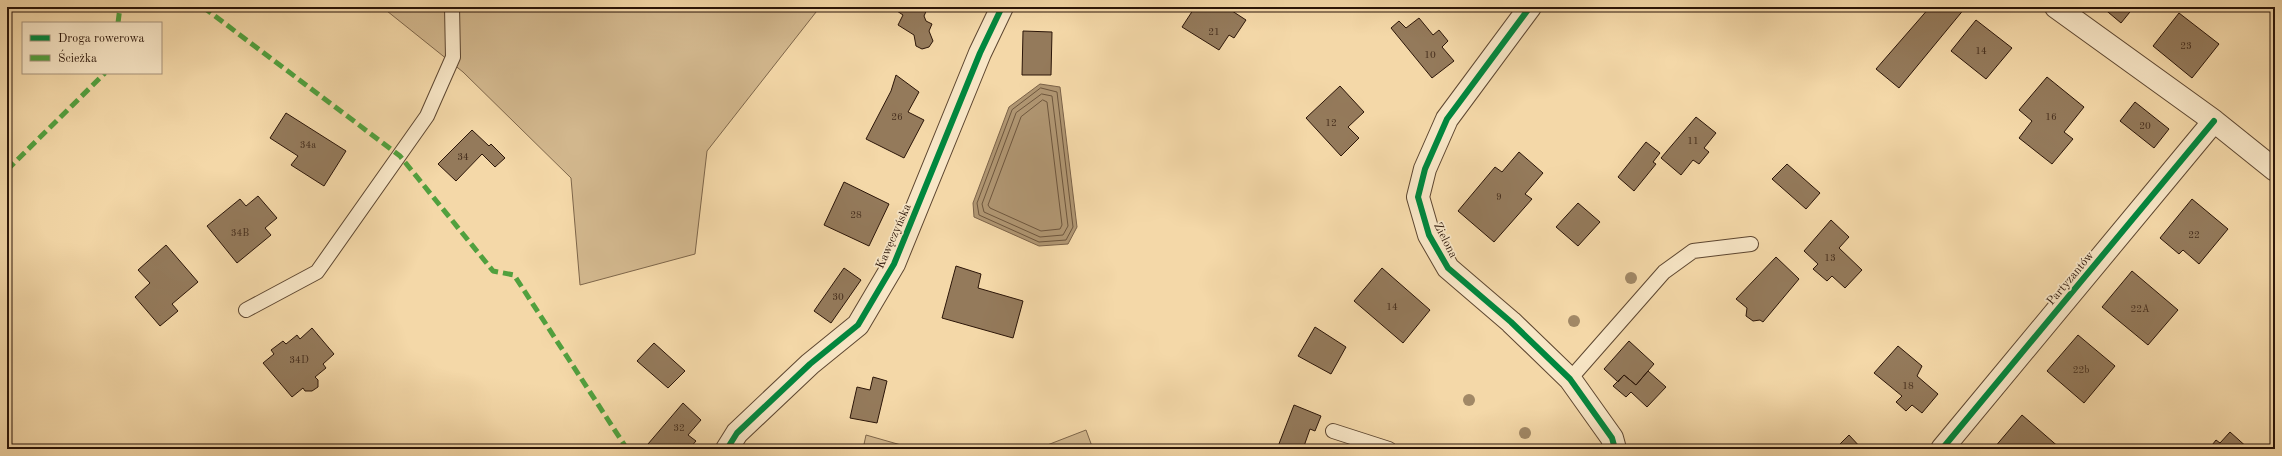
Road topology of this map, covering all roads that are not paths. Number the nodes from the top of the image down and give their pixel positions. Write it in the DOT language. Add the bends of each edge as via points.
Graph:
graph roads {
  1 [pos="452,7"];
  2 [pos="1002,7"];
  3 [pos="1530,7"];
  4 [pos="2056,7"];
  5 [pos="2214,121"];
  6 [pos="2275,170"];
  7 [pos="1751,244"];
  8 [pos="246,310"];
  9 [pos="1570,379"];
  10 [pos="1334,431"];
  11 [pos="727,449"];
  12 [pos="1389,449"];
  13 [pos="1615,449"];
  14 [pos="1942,449"];
  1 -- 8 [label="lane" via="453,57 427,116 317,272"];
  2 -- 11 [label="street, Kawęczyńska" via="980,52 894,264 858,325 810,364 738,433"];
  3 -- 9 [label="street, Zielona" via="1448,118 1425,169 1418,197 1429,235 1448,268 1511,322"];
  4 -- 5 [label="street"];
  5 -- 6 [label="street"];
  5 -- 14 [label="street, Partyzantów"];
  7 -- 9 [label="lane" via="1693,251 1664,272"];
  9 -- 13 [label="street, Zielona" via="1612,438"];
  10 -- 12 [label="lane"];
}
